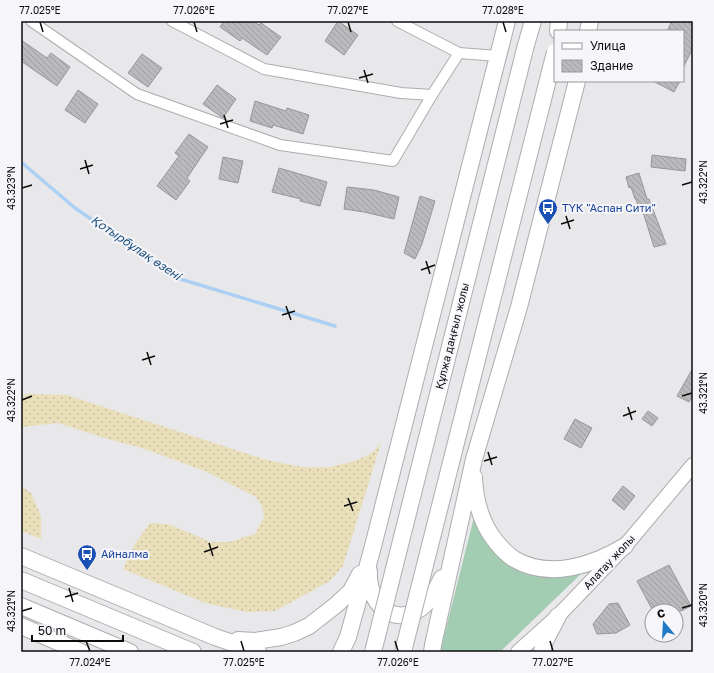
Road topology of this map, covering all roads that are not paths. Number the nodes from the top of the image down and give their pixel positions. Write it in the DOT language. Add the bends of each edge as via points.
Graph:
graph roads {
  1 [pos="31,21"];
  2 [pos="172,21"];
  3 [pos="397,21"];
  4 [pos="507,21"];
  5 [pos="533,21"];
  6 [pos="459,53"];
  7 [pos="498,56"];
  8 [pos="554,56"];
  9 [pos="577,82"];
  10 [pos="432,95"];
  11 [pos="474,459"];
  12 [pos="693,465"];
  13 [pos="625,546"];
  14 [pos="454,548"];
  15 [pos="371,555"];
  16 [pos="21,556"];
  17 [pos="21,580"];
  18 [pos="21,606"];
  19 [pos="558,616"];
  20 [pos="21,626"];
  21 [pos="215,637"];
  22 [pos="232,644"];
  23 [pos="81,652"];
  24 [pos="130,652"];
  25 [pos="193,652"];
  26 [pos="249,652"];
  27 [pos="258,652"];
  28 [pos="341,652"];
  29 [pos="373,652"];
  30 [pos="403,652"];
  31 [pos="432,652"];
  32 [pos="518,652"];
  33 [pos="542,652"];
  1 -- 10 [label="street" via="137,94 280,145 392,160"];
  2 -- 10 [label="street" via="264,69 401,93"];
  3 -- 6 [label="street"];
  4 -- 7 [label="main road"];
  5 -- 29 [label="main road, Құлжа даңғыл жолы, bridge"];
  6 -- 7 [label="street"];
  6 -- 10 [label="street"];
  7 -- 15 [label="main road"];
  8 -- 30 [label="main road, bridge"];
  9 -- 11 [label="main road" via="519,307"];
  11 -- 13 [label="main road" via="474,483 482,519 494,539 514,559 539,568 554,569 596,561"];
  11 -- 14 [label="main road"];
  12 -- 13 [label="main road, Алатау жолы"];
  13 -- 19 [label="main road, Алатау жолы"];
  14 -- 15 [label="main road" via="428,602 422,608 405,615 389,613 377,603 368,575"];
  14 -- 31 [label="main road"];
  15 -- 21 [label="main road" via="350,591 308,626 294,633 267,640 242,641"];
  15 -- 28 [label="main road"];
  16 -- 21 [label="main road"];
  17 -- 25 [label="main road"];
  18 -- 24 [label="main road"];
  19 -- 32 [label="main road, Алатау жолы"];
  19 -- 33 [label="main road"];
  20 -- 23 [label="main road"];
  21 -- 22 [label="main road"];
  22 -- 26 [label="main road"];
  22 -- 27 [label="main road"];
}
